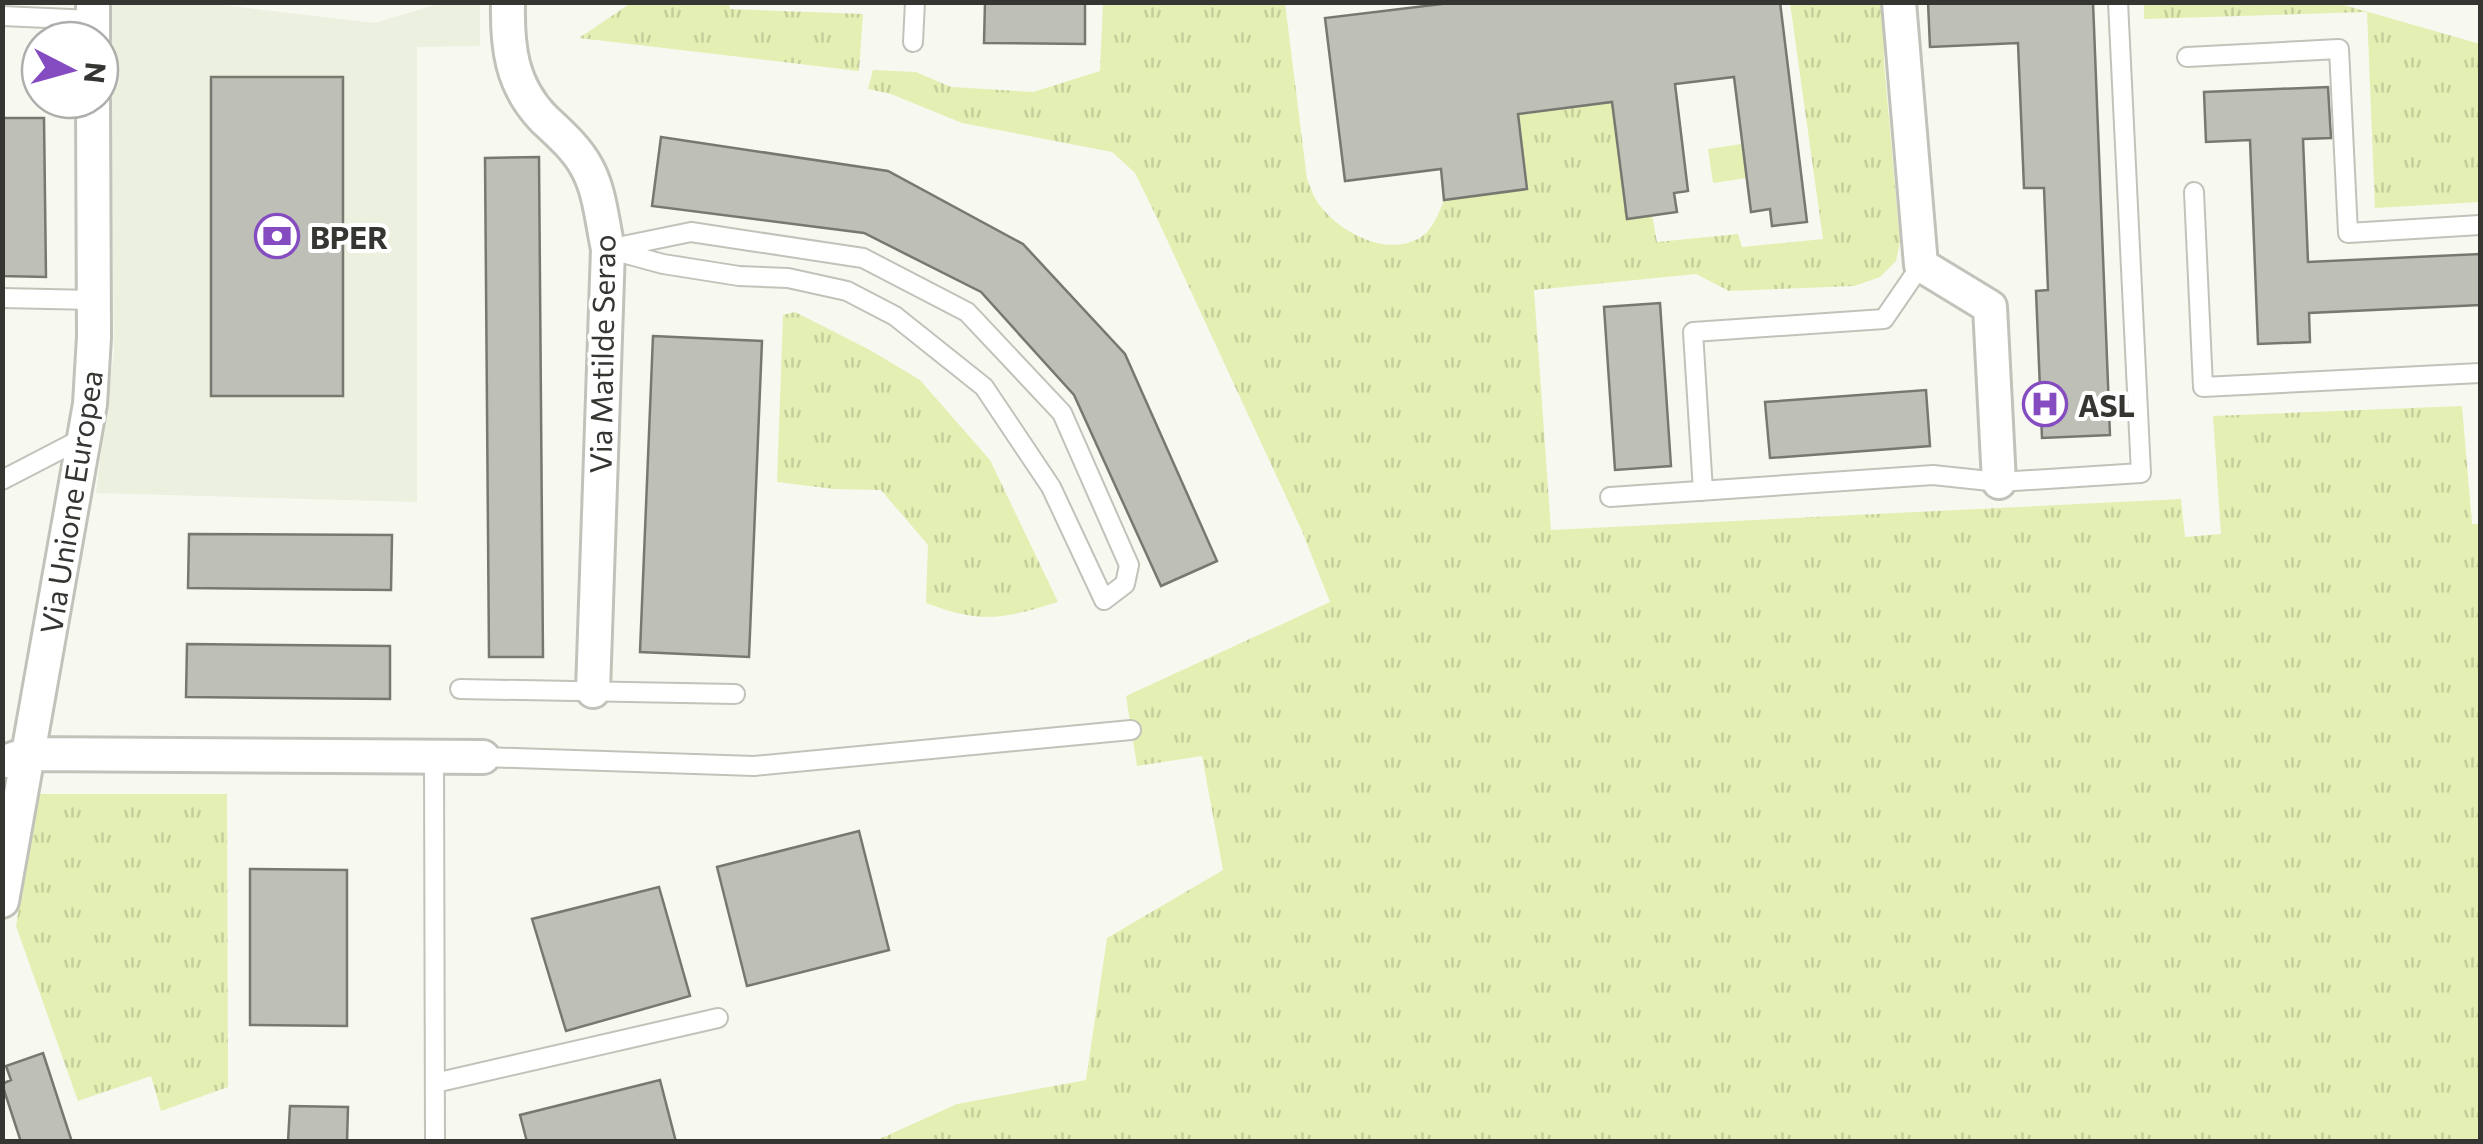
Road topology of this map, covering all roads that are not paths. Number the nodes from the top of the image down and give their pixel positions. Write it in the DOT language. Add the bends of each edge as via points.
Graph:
graph roads {
  1 [pos="508,2"];
  2 [pos="915,2"];
  3 [pos="1899,2"];
  4 [pos="2118,2"];
  5 [pos="2,16"];
  6 [pos="75,20"];
  7 [pos="913,42"];
  8 [pos="2187,57"];
  9 [pos="94,120"];
  10 [pos="2194,192"];
  11 [pos="2480,225"];
  12 [pos="608,249"];
  13 [pos="1921,265"];
  14 [pos="2,298"];
  15 [pos="94,300"];
  16 [pos="2480,373"];
  17 [pos="86,437"];
  18 [pos="2,480"];
  19 [pos="1999,482"];
  20 [pos="1703,491"];
  21 [pos="1610,497"];
  22 [pos="460,689"];
  23 [pos="593,691"];
  24 [pos="735,694"];
  25 [pos="1132,730"];
  26 [pos="434,757"];
  27 [pos="483,757"];
  28 [pos="15,758"];
  29 [pos="2,901"];
  30 [pos="718,1018"];
  31 [pos="435,1084"];
  32 [pos="435,1142"];
  1 -- 12 [label="street, Via Matilde Serao" via="512,68 534,108 592,177"];
  2 -- 7 [label="lane"];
  3 -- 13 [label="street"];
  4 -- 19 [label="lane" via="2141,473"];
  5 -- 6 [label="lane"];
  8 -- 11 [label="lane" via="2339,49 2348,233"];
  9 -- 15 [label="street, Via Unione Europea"];
  10 -- 16 [label="lane" via="2203,387"];
  12 -- 12 [label="lane" via="663,264 848,292 895,316 984,387 1050,487 1104,600 1125,584 1130,564 1062,413 967,312 863,258 690,232"];
  12 -- 23 [label="street, Via Matilde Serao"];
  13 -- 19 [label="street" via="1990,307"];
  13 -- 20 [label="lane" via="1884,318 1693,332"];
  14 -- 15 [label="lane"];
  15 -- 17 [label="street, Via Unione Europea"];
  17 -- 18 [label="lane"];
  17 -- 28 [label="street, Via Unione Europea"];
  19 -- 20 [label="lane" via="1932,475"];
  20 -- 21 [label="lane"];
  22 -- 23 [label="lane"];
  23 -- 24 [label="lane"];
  25 -- 27 [label="lane" via="754,766"];
  26 -- 27 [label="street"];
  26 -- 28 [label="street"];
  26 -- 31 [label="lane"];
  28 -- 29 [label="street, Via Unione Europea"];
  30 -- 31 [label="lane"];
  31 -- 32 [label="lane"];
}
